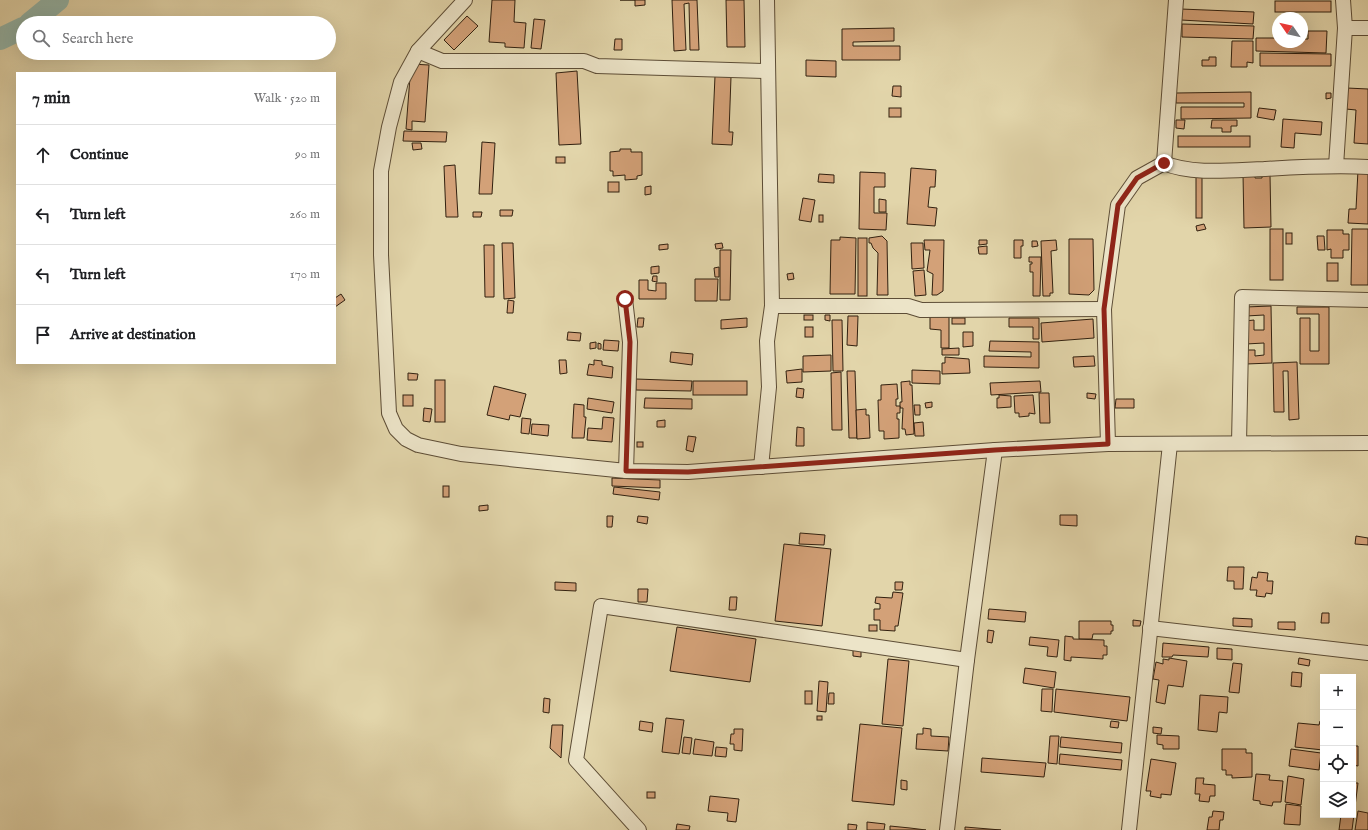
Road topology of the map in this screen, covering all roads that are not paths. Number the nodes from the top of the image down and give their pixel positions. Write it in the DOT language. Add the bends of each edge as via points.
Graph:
graph roads {
  1 [pos="465,0"];
  2 [pos="767,0"];
  3 [pos="1176,0"];
  4 [pos="1343,0"];
  5 [pos="1345,28"];
  6 [pos="1368,28"];
  7 [pos="418,51"];
  8 [pos="768,71"];
  9 [pos="1164,163"];
  10 [pos="1336,166"];
  11 [pos="1368,167"];
  12 [pos="625,299"];
  13 [pos="1368,300"];
  14 [pos="772,306"];
  15 [pos="1104,309"];
  16 [pos="1239,443"];
  17 [pos="1368,443"];
  18 [pos="1108,444"];
  19 [pos="1170,444"];
  20 [pos="995,450"];
  21 [pos="761,467"];
  22 [pos="626,471"];
  23 [pos="1150,628"];
  24 [pos="1368,653"];
  25 [pos="967,660"];
  26 [pos="639,830"];
  27 [pos="947,830"];
  28 [pos="1129,830"];
  1 -- 7 [label="street"];
  2 -- 8 [label="street"];
  3 -- 9 [label="street"];
  4 -- 5 [label="street"];
  5 -- 6 [label="street"];
  5 -- 10 [label="street"];
  7 -- 8 [label="street" via="442,61 584,61 597,66"];
  7 -- 22 [label="street" via="401,82 381,171 381,255 389,413 396,429 406,439 418,445 461,454"];
  8 -- 14 [label="street"];
  9 -- 10 [label="street" via="1175,168 1228,170"];
  9 -- 15 [label="street" via="1137,178 1118,205"];
  10 -- 11 [label="street"];
  12 -- 22 [label="street" via="630,342"];
  13 -- 16 [label="street" via="1242,297"];
  14 -- 15 [label="street" via="908,306 928,310"];
  14 -- 21 [label="street" via="767,341 769,387"];
  15 -- 18 [label="street"];
  16 -- 17 [label="street"];
  16 -- 19 [label="street"];
  18 -- 19 [label="street"];
  18 -- 20 [label="street"];
  19 -- 23 [label="street"];
  20 -- 21 [label="street"];
  20 -- 25 [label="street"];
  21 -- 22 [label="street" via="688,472"];
  23 -- 24 [label="street"];
  23 -- 28 [label="street"];
  25 -- 26 [label="street" via="601,606 576,760"];
  25 -- 27 [label="street"];
}
